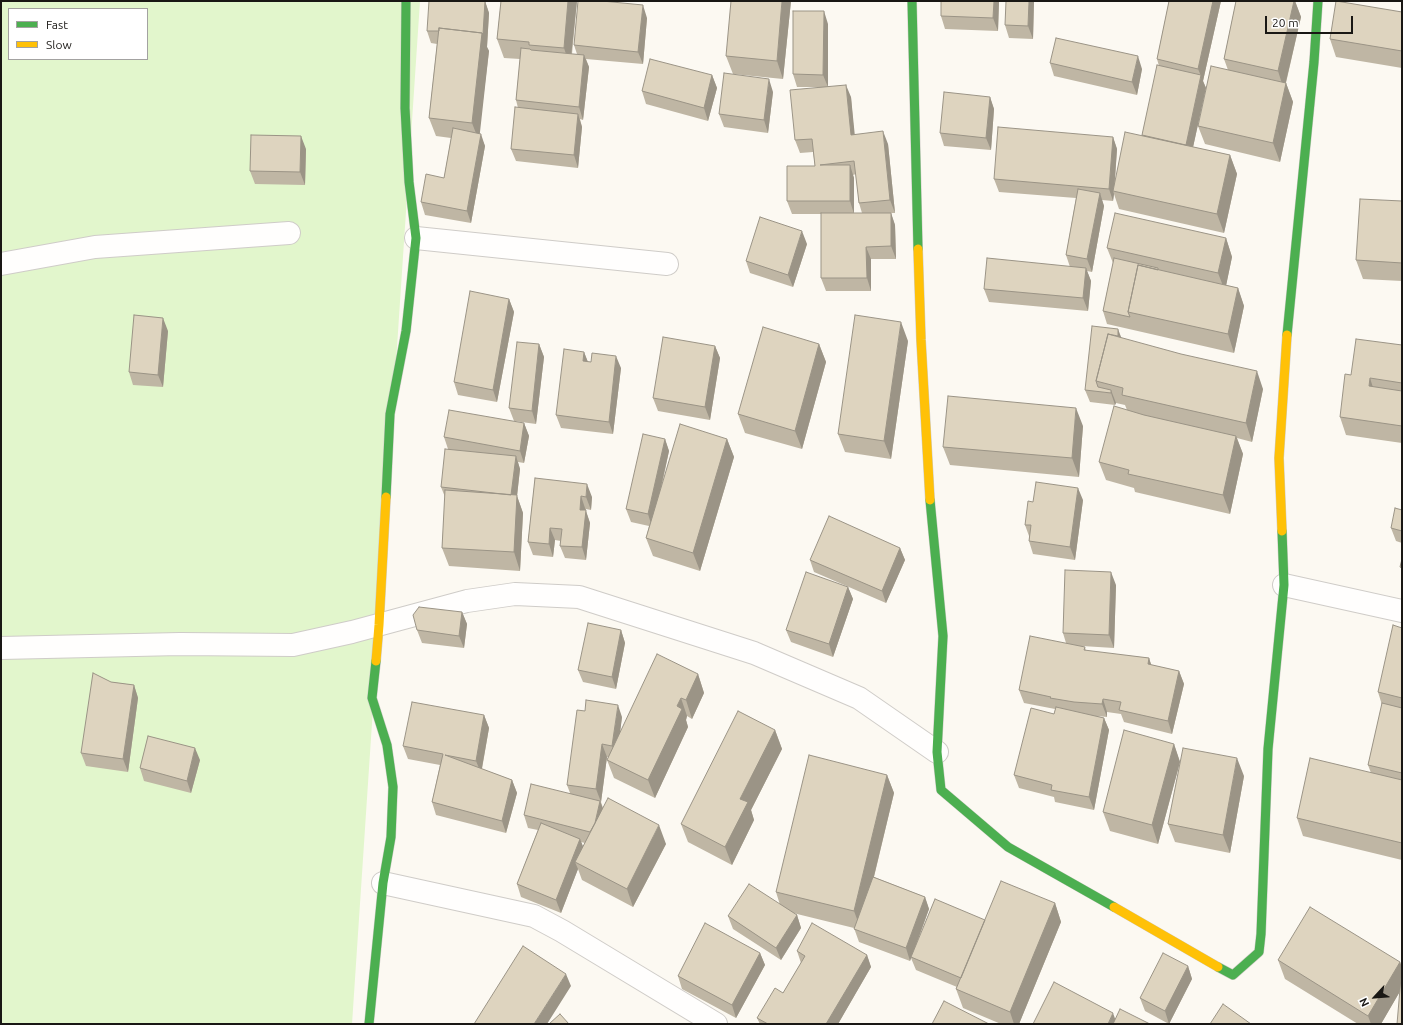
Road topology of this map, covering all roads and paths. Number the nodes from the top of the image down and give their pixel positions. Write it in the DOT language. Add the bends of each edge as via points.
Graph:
graph roads {
  1 [pos="406,1"];
  2 [pos="912,1"];
  3 [pos="1318,1"];
  4 [pos="289,233"];
  5 [pos="416,238"];
  6 [pos="1,264"];
  7 [pos="667,264"];
  8 [pos="1284,585"];
  9 [pos="1402,611"];
  10 [pos="379,625"];
  11 [pos="1,648"];
  12 [pos="937,752"];
  13 [pos="383,883"];
  14 [pos="369,1024"];
  15 [pos="716,1024"];
  1 -- 5 [label="street" via="404,108"];
  2 -- 12 [label="street" via="929,492 943,636"];
  3 -- 8 [label="street" via="1308,130 1288,320 1279,458"];
  4 -- 6 [label="street" via="95,246"];
  5 -- 7 [label="street"];
  5 -- 10 [label="street" via="406,331 390,414"];
  8 -- 9 [label="street"];
  8 -- 12 [label="street" via="1268,749 1259,952 1233,975 1008,847 941,790"];
  10 -- 11 [label="street" via="293,645 180,644"];
  10 -- 12 [label="street" via="467,601 515,594 579,597 754,653 859,698"];
  10 -- 13 [label="street" via="372,698 387,745 393,787 392,837"];
  13 -- 14 [label="street"];
  13 -- 15 [label="street" via="534,916"];
}
